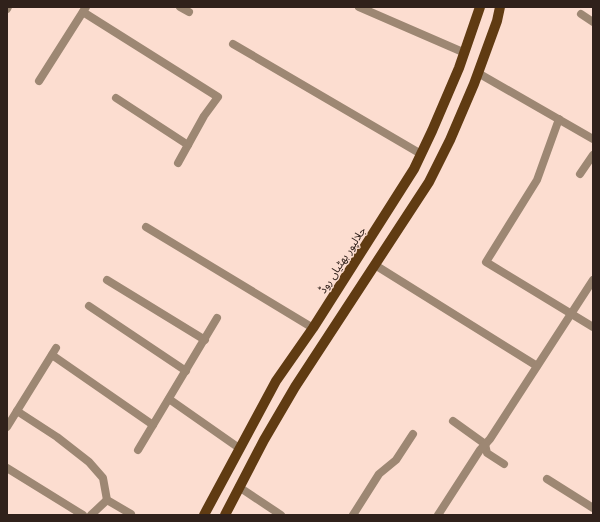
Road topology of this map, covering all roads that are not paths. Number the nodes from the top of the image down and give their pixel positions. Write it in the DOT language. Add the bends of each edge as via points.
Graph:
graph roads {
  1 [pos="180,7"];
  2 [pos="359,7"];
  3 [pos="480,7"];
  4 [pos="500,7"];
  5 [pos="85,10"];
  6 [pos="188,12"];
  7 [pos="581,14"];
  8 [pos="593,22"];
  9 [pos="233,44"];
  10 [pos="465,53"];
  11 [pos="478,73"];
  12 [pos="39,81"];
  13 [pos="116,98"];
  14 [pos="559,119"];
  15 [pos="593,138"];
  16 [pos="188,145"];
  17 [pos="421,154"];
  18 [pos="593,155"];
  19 [pos="178,163"];
  20 [pos="580,174"];
  21 [pos="146,227"];
  22 [pos="375,265"];
  23 [pos="107,280"];
  24 [pos="593,280"];
  25 [pos="90,306"];
  26 [pos="571,313"];
  27 [pos="218,318"];
  28 [pos="593,327"];
  29 [pos="313,328"];
  30 [pos="205,340"];
  31 [pos="56,348"];
  32 [pos="52,355"];
  33 [pos="537,366"];
  34 [pos="186,371"];
  35 [pos="169,399"];
  36 [pos="17,411"];
  37 [pos="453,421"];
  38 [pos="153,425"];
  39 [pos="7,427"];
  40 [pos="413,434"];
  41 [pos="485,444"];
  42 [pos="239,448"];
  43 [pos="138,450"];
  44 [pos="504,464"];
  45 [pos="7,468"];
  46 [pos="547,479"];
  47 [pos="239,487"];
  48 [pos="107,500"];
  49 [pos="593,508"];
  50 [pos="83,515"];
  51 [pos="92,515"];
  52 [pos="130,515"];
  53 [pos="204,515"];
  54 [pos="225,515"];
  55 [pos="280,515"];
  56 [pos="352,515"];
  57 [pos="438,515"];
  1 -- 6 [label="street"];
  2 -- 10 [label="street"];
  3 -- 10 [label="main road, جلالپور بھٹیاں روڈ"];
  4 -- 11 [label="main road"];
  5 -- 12 [label="street"];
  5 -- 16 [label="street" via="218,97"];
  7 -- 8 [label="street"];
  9 -- 17 [label="street"];
  10 -- 17 [label="main road, جلالپور بھٹیاں روڈ"];
  11 -- 14 [label="street"];
  11 -- 22 [label="main road" via="429,182"];
  13 -- 16 [label="street"];
  14 -- 15 [label="street"];
  14 -- 26 [label="street" via="537,180 486,262"];
  16 -- 19 [label="street"];
  17 -- 29 [label="main road, جلالپور بھٹیاں روڈ" via="394,202"];
  18 -- 20 [label="street"];
  21 -- 29 [label="street"];
  22 -- 33 [label="street"];
  22 -- 47 [label="main road" via="295,387"];
  23 -- 30 [label="street"];
  24 -- 26 [label="street"];
  25 -- 34 [label="street"];
  26 -- 28 [label="street"];
  26 -- 33 [label="street"];
  27 -- 30 [label="street"];
  29 -- 42 [label="main road, جلالپور بھٹیاں روڈ" via="276,381"];
  30 -- 34 [label="street"];
  31 -- 32 [label="street"];
  32 -- 36 [label="street"];
  32 -- 38 [label="street"];
  33 -- 41 [label="street"];
  34 -- 35 [label="street"];
  35 -- 38 [label="street"];
  35 -- 42 [label="street"];
  36 -- 39 [label="street"];
  36 -- 48 [label="street" via="89,462 103,478"];
  37 -- 41 [label="street"];
  38 -- 43 [label="street"];
  40 -- 56 [label="street" via="396,460 379,474"];
  41 -- 44 [label="street" via="487,454"];
  41 -- 57 [label="street"];
  42 -- 53 [label="main road, جلالپور بھٹیاں روڈ"];
  45 -- 50 [label="street"];
  46 -- 49 [label="street"];
  47 -- 54 [label="main road"];
  47 -- 55 [label="street"];
  48 -- 51 [label="street"];
  48 -- 52 [label="street"];
}
